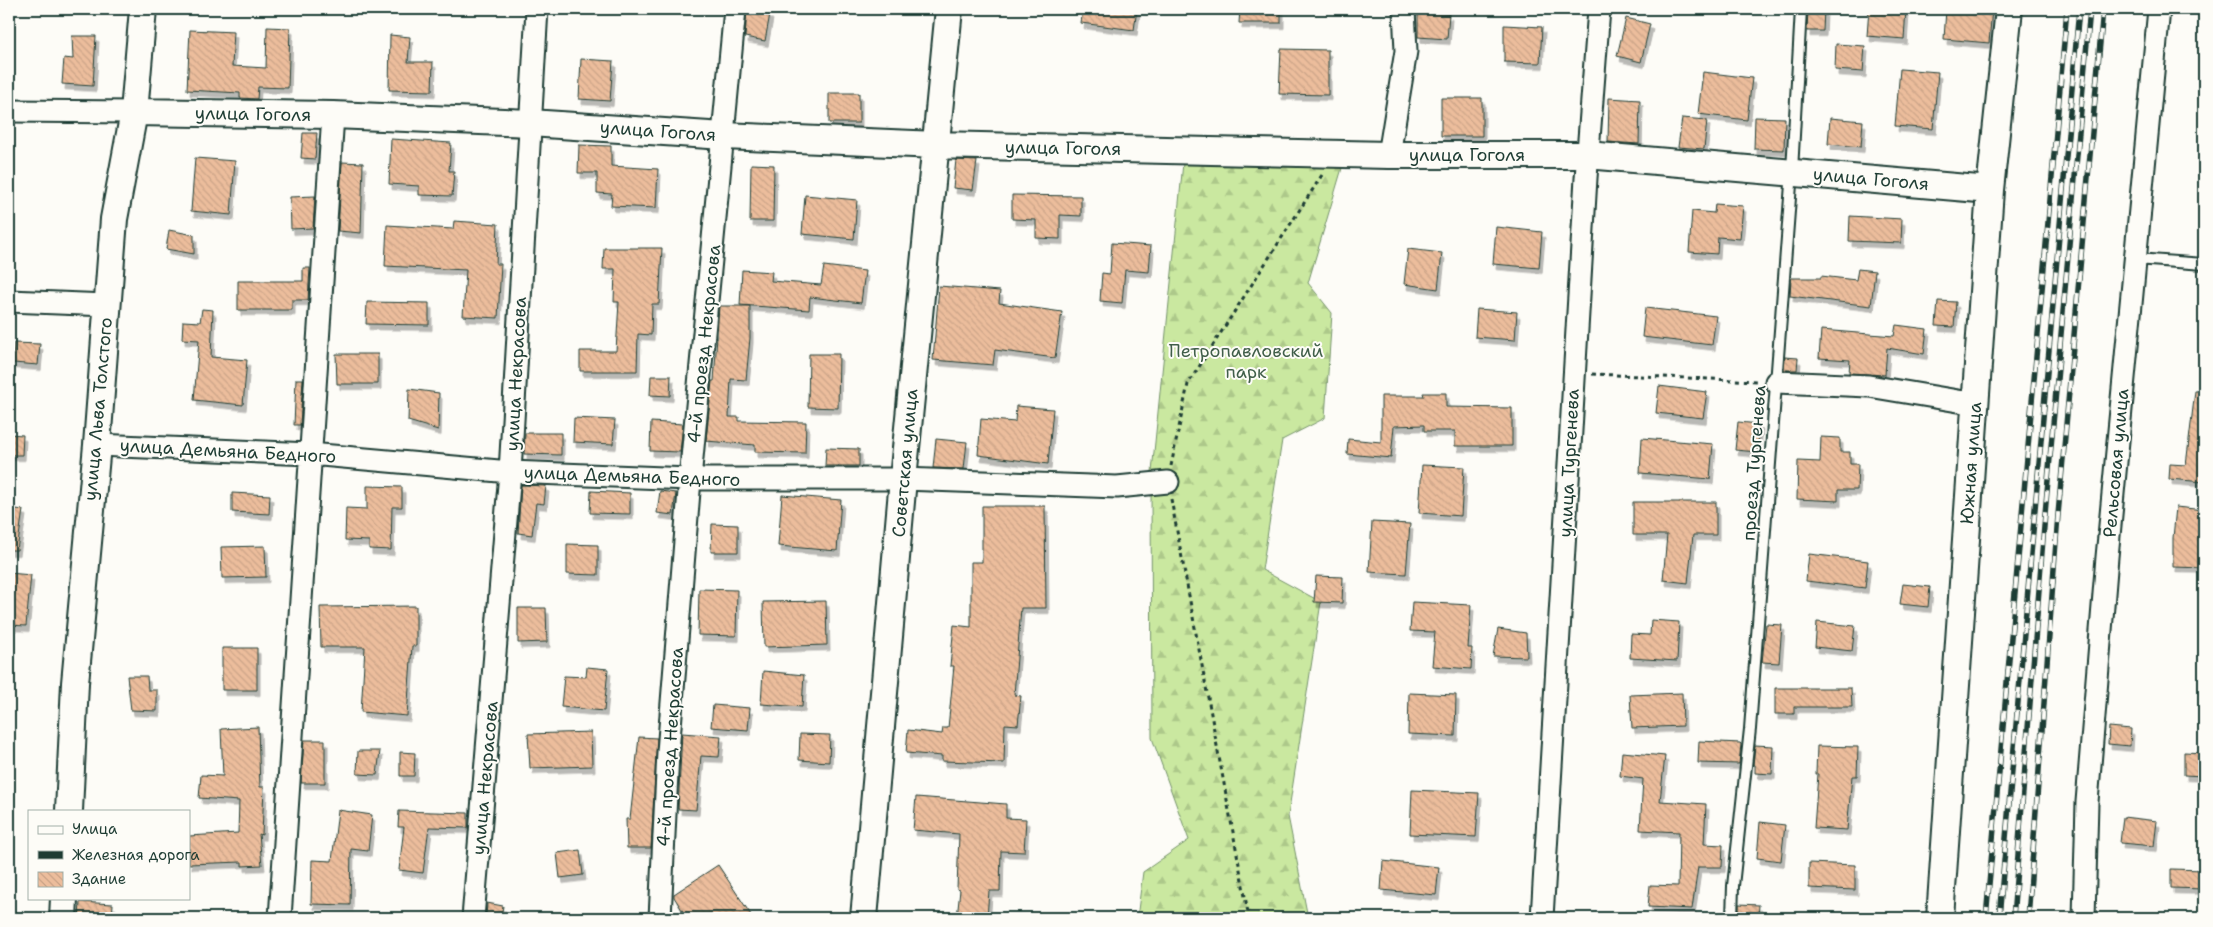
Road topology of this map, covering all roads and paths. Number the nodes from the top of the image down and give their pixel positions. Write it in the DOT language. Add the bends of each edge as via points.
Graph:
graph roads {
  1 [pos="143,9"];
  2 [pos="537,9"];
  3 [pos="735,9"];
  4 [pos="949,9"];
  5 [pos="1404,9"];
  6 [pos="1599,9"];
  7 [pos="1801,9"];
  8 [pos="2009,9"];
  9 [pos="2159,9"];
  10 [pos="9,111"];
  11 [pos="134,112"];
  12 [pos="333,115"];
  13 [pos="530,123"];
  14 [pos="724,136"];
  15 [pos="937,145"];
  16 [pos="1336,154"];
  17 [pos="1389,155"];
  18 [pos="1587,155"];
  19 [pos="1792,172"];
  20 [pos="1990,190"];
  21 [pos="2136,258"];
  22 [pos="2204,264"];
  23 [pos="9,302"];
  24 [pos="107,306"];
  25 [pos="1574,373"];
  26 [pos="1776,382"];
  27 [pos="1976,404"];
  28 [pos="97,445"];
  29 [pos="310,454"];
  30 [pos="510,472"];
  31 [pos="690,479"];
  32 [pos="903,479"];
  33 [pos="1168,482"];
  34 [pos="68,810"];
  35 [pos="64,900"];
  36 [pos="63,918"];
  37 [pos="280,918"];
  38 [pos="473,918"];
  39 [pos="660,918"];
  40 [pos="864,918"];
  41 [pos="1249,918"];
  42 [pos="1542,918"];
  43 [pos="1732,918"];
  44 [pos="1940,918"];
  45 [pos="2084,918"];
  1 -- 11 [label="street, улица Льва Толстого"];
  2 -- 13 [label="street, улица Некрасова"];
  3 -- 14 [label="street, 4-й проезд Некрасова"];
  4 -- 15 [label="street, Советская улица"];
  5 -- 17 [label="street" via="1406,51"];
  6 -- 18 [label="street, улица Тургенева"];
  7 -- 19 [label="lane, проезд Тургенева"];
  8 -- 20 [label="street, Южная улица"];
  9 -- 21 [label="street, Рельсовая улица"];
  10 -- 11 [label="street"];
  11 -- 12 [label="street, улица Гоголя"];
  11 -- 24 [label="street, улица Льва Толстого" via="114,219"];
  12 -- 13 [label="street, улица Гоголя"];
  12 -- 29 [label="street"];
  13 -- 14 [label="street, улица Гоголя"];
  13 -- 30 [label="street, улица Некрасова"];
  14 -- 15 [label="street, улица Гоголя"];
  14 -- 31 [label="street, 4-й проезд Некрасова"];
  15 -- 16 [label="street, улица Гоголя"];
  15 -- 32 [label="street, Советская улица"];
  16 -- 17 [label="street, улица Гоголя"];
  16 -- 33 [label="path" via="1188,384"];
  17 -- 18 [label="street, улица Гоголя"];
  18 -- 19 [label="street, улица Гоголя"];
  18 -- 25 [label="street, улица Тургенева"];
  19 -- 20 [label="street, улица Гоголя"];
  19 -- 26 [label="lane, проезд Тургенева"];
  20 -- 27 [label="street, Южная улица"];
  21 -- 22 [label="lane"];
  21 -- 45 [label="street, Рельсовая улица" via="2089,782"];
  23 -- 24 [label="street"];
  24 -- 28 [label="street, улица Льва Толстого"];
  25 -- 26 [label="path"];
  25 -- 42 [label="street, улица Тургенева"];
  26 -- 27 [label="street" via="1869,386"];
  26 -- 43 [label="lane, проезд Тургенева"];
  27 -- 44 [label="street, Южная улица"];
  28 -- 29 [label="street, улица Демьяна Бедного"];
  28 -- 34 [label="street, улица Льва Толстого" via="75,682"];
  29 -- 30 [label="street, улица Демьяна Бедного"];
  29 -- 37 [label="street"];
  30 -- 31 [label="street, улица Демьяна Бедного"];
  30 -- 38 [label="street, улица Некрасова"];
  31 -- 32 [label="street, улица Демьяна Бедного"];
  31 -- 39 [label="street, 4-й проезд Некрасова" via="668,752"];
  32 -- 33 [label="street, улица Демьяна Бедного" via="1117,487"];
  32 -- 40 [label="street, Советская улица"];
  33 -- 41 [label="path"];
  35 -- 36 [label="street"];
}
